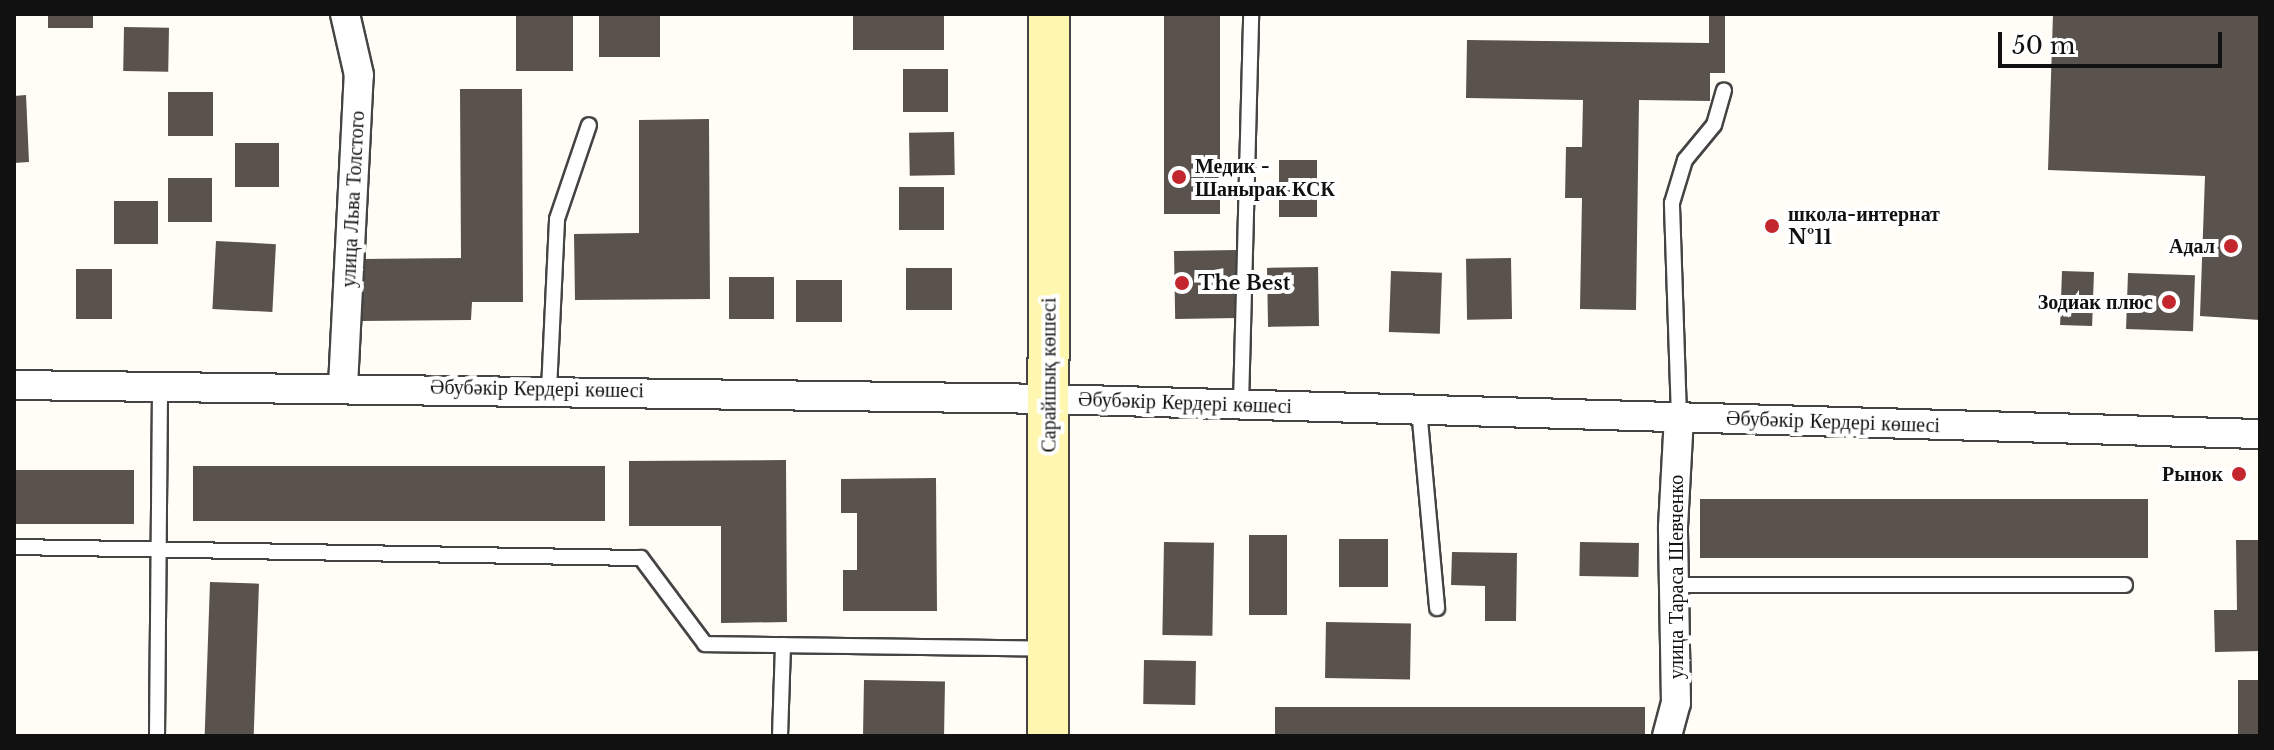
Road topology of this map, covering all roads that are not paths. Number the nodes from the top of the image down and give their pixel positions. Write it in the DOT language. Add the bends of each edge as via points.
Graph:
graph roads {
  1 [pos="345,14"];
  2 [pos="1049,14"];
  3 [pos="1251,14"];
  4 [pos="1724,90"];
  5 [pos="589,125"];
  6 [pos="14,385"];
  7 [pos="343,386"];
  8 [pos="160,387"];
  9 [pos="549,390"];
  10 [pos="1050,399"];
  11 [pos="1241,404"];
  12 [pos="1419,409"];
  13 [pos="1679,417"];
  14 [pos="2260,434"];
  15 [pos="14,547"];
  16 [pos="161,548"];
  17 [pos="1675,585"];
  18 [pos="2125,585"];
  19 [pos="1437,608"];
  20 [pos="783,645"];
  21 [pos="1049,649"];
  22 [pos="157,736"];
  23 [pos="780,736"];
  24 [pos="1048,736"];
  25 [pos="1667,736"];
  1 -- 7 [label="street, улица Льва Толстого" via="359,75"];
  2 -- 10 [label="street, Сарайшық көшесі"];
  3 -- 11 [label="lane"];
  4 -- 13 [label="lane" via="1714,125 1685,160 1672,203"];
  5 -- 9 [label="lane" via="557,219"];
  6 -- 8 [label="street, Әбубәкір Кердері көшесі"];
  7 -- 8 [label="street, Әбубәкір Кердері көшесі"];
  7 -- 9 [label="street, Әбубәкір Кердері көшесі"];
  8 -- 16 [label="lane"];
  9 -- 10 [label="street, Әбубәкір Кердері көшесі"];
  10 -- 11 [label="street, Әбубәкір Кердері көшесі"];
  10 -- 21 [label="street, Сарайшық көшесі"];
  11 -- 12 [label="street, Әбубәкір Кердері көшесі"];
  12 -- 13 [label="street, Әбубәкір Кердері көшесі"];
  12 -- 19 [label="lane"];
  13 -- 14 [label="street, Әбубәкір Кердері көшесі"];
  13 -- 17 [label="street, улица Тараса Шевченко"];
  15 -- 16 [label="lane"];
  16 -- 20 [label="lane" via="641,558 705,644"];
  16 -- 22 [label="lane"];
  17 -- 18 [label="lane"];
  17 -- 25 [label="street, улица Тараса Шевченко" via="1676,703"];
  20 -- 21 [label="lane"];
  20 -- 23 [label="lane"];
  21 -- 24 [label="street, Сарайшық көшесі"];
}
